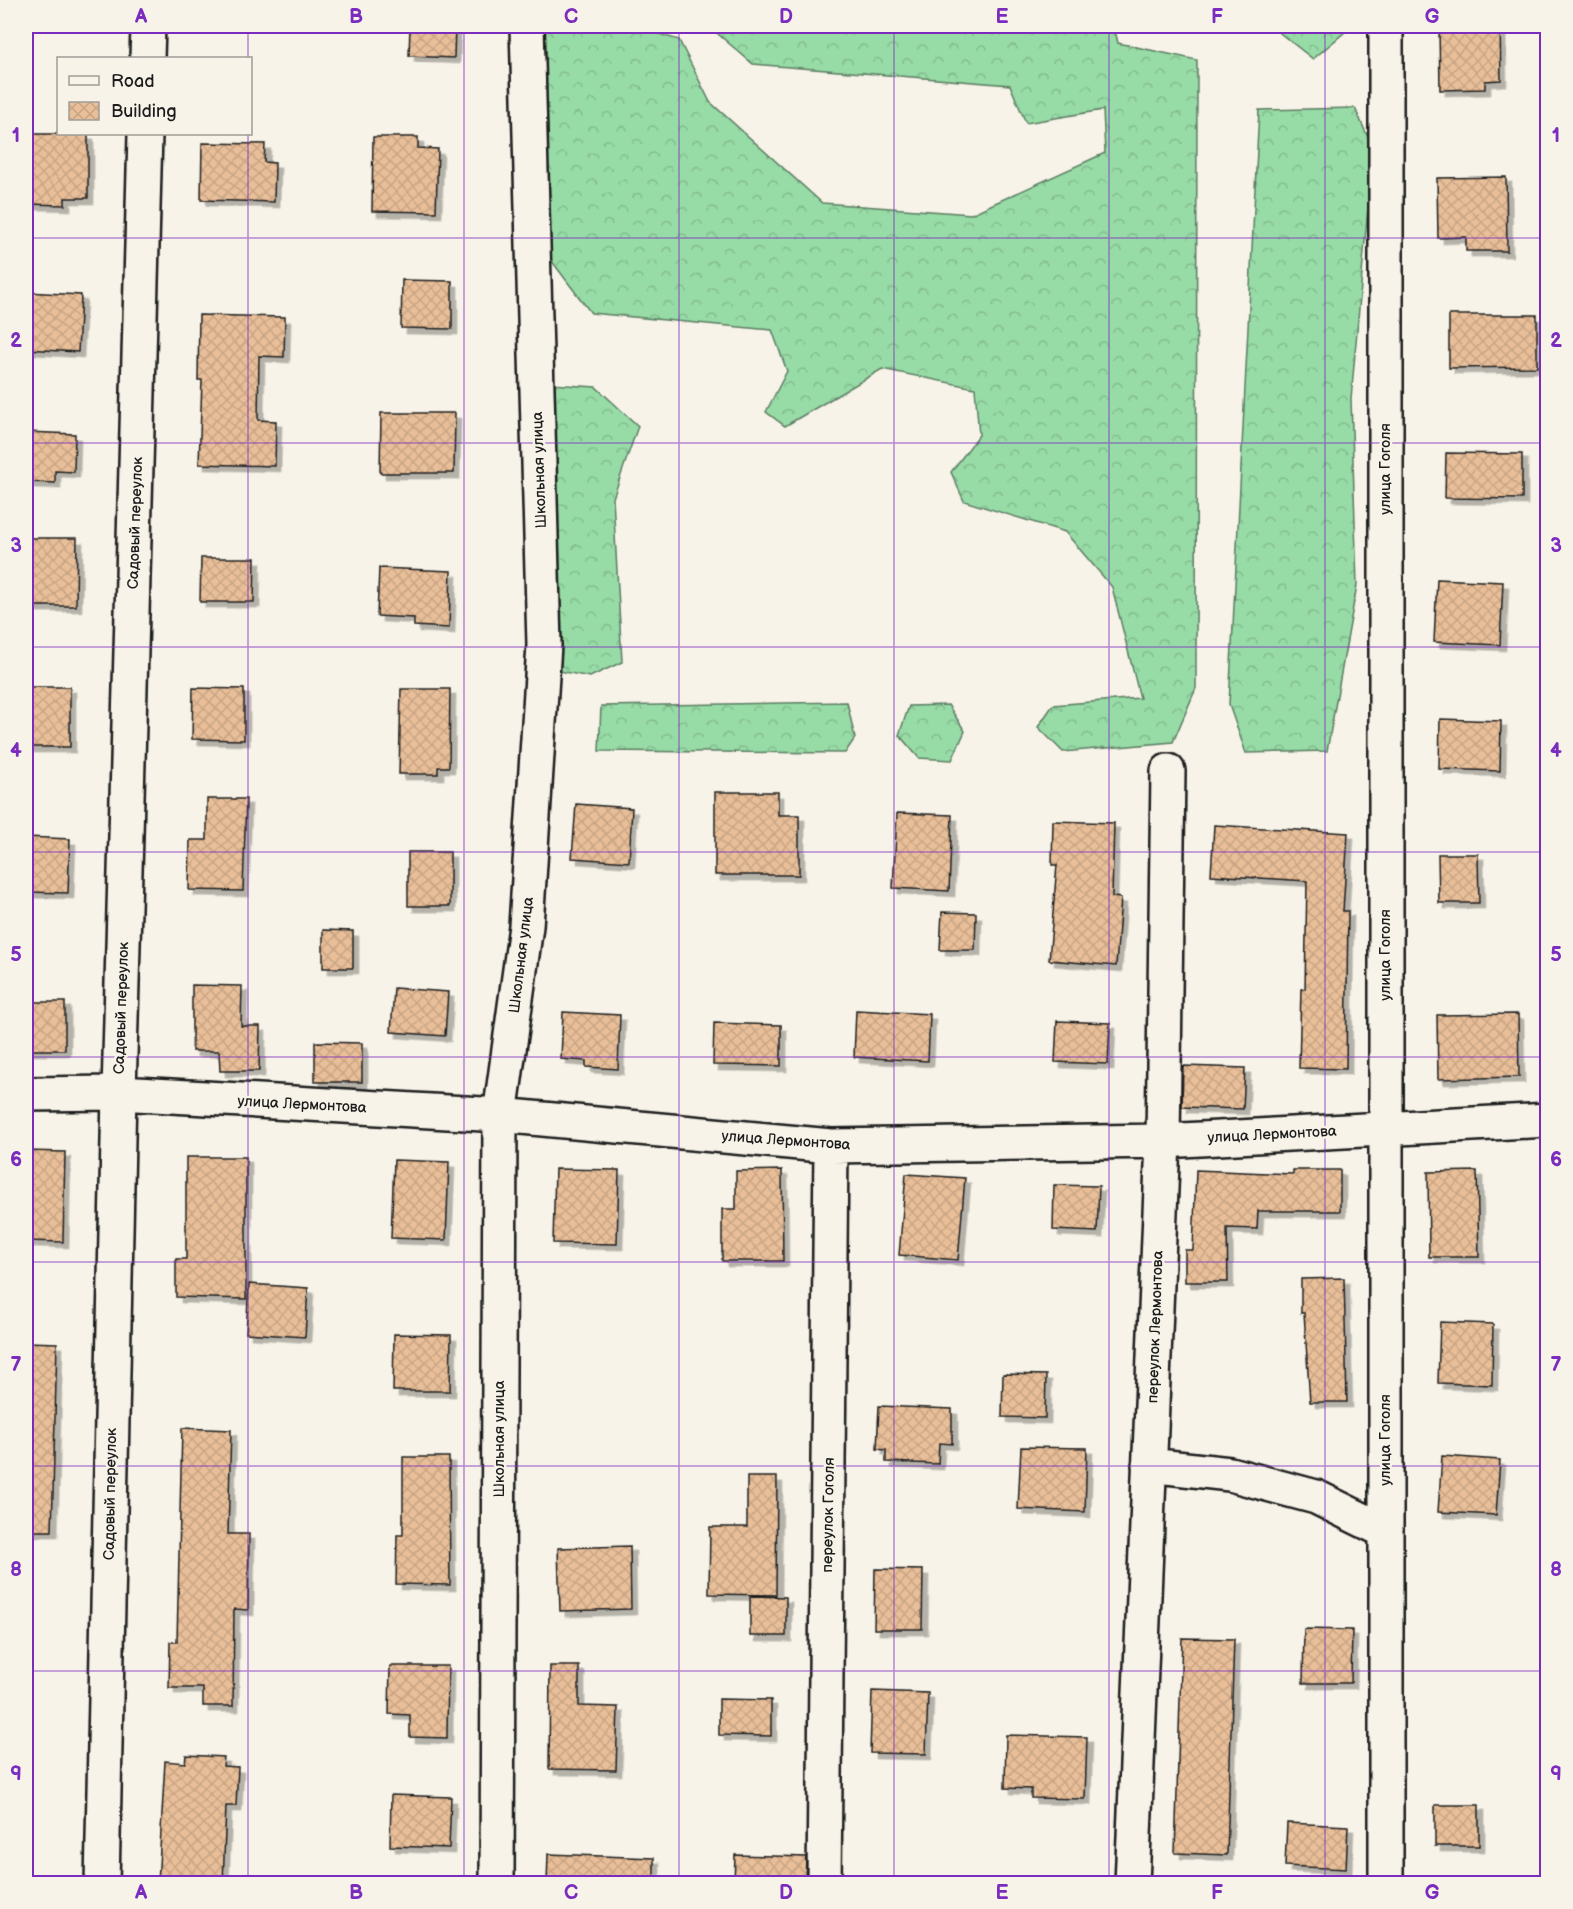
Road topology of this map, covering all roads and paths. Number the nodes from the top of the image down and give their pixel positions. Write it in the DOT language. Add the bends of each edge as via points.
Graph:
graph roads {
  1 [pos="148,26"];
  2 [pos="527,26"];
  3 [pos="1386,26"];
  4 [pos="147,57"];
  5 [pos="145,135"];
  6 [pos="1168,771"];
  7 [pos="26,1094"];
  8 [pos="119,1094"];
  9 [pos="501,1115"];
  10 [pos="1548,1120"];
  11 [pos="1385,1128"];
  12 [pos="1163,1141"];
  13 [pos="831,1146"];
  14 [pos="1149,1465"];
  15 [pos="1385,1531"];
  16 [pos="102,1884"];
  17 [pos="497,1884"];
  18 [pos="824,1884"];
  19 [pos="1132,1884"];
  20 [pos="1386,1884"];
  1 -- 4 [label="street"];
  2 -- 9 [label="street, Школьная улица" via="544,645 526,926"];
  3 -- 11 [label="street, улица Гоголя"];
  5 -- 8 [label="street, Садовый переулок"];
  6 -- 12 [label="street, переулок Лермонтова"];
  7 -- 8 [label="street, улица Лермонтова"];
  8 -- 9 [label="street, улица Лермонтова"];
  8 -- 16 [label="street, Садовый переулок"];
  9 -- 13 [label="street, улица Лермонтова"];
  9 -- 17 [label="street, Школьная улица"];
  10 -- 11 [label="street, улица Лермонтова"];
  11 -- 12 [label="street, улица Лермонтова"];
  11 -- 15 [label="street, улица Гоголя"];
  12 -- 13 [label="street, улица Лермонтова"];
  12 -- 14 [label="street, переулок Лермонтова"];
  13 -- 18 [label="street, переулок Гоголя"];
  14 -- 15 [label="street" via="1230,1474 1316,1497"];
  14 -- 19 [label="street, переулок Лермонтова"];
  15 -- 20 [label="street, улица Гоголя"];
}
